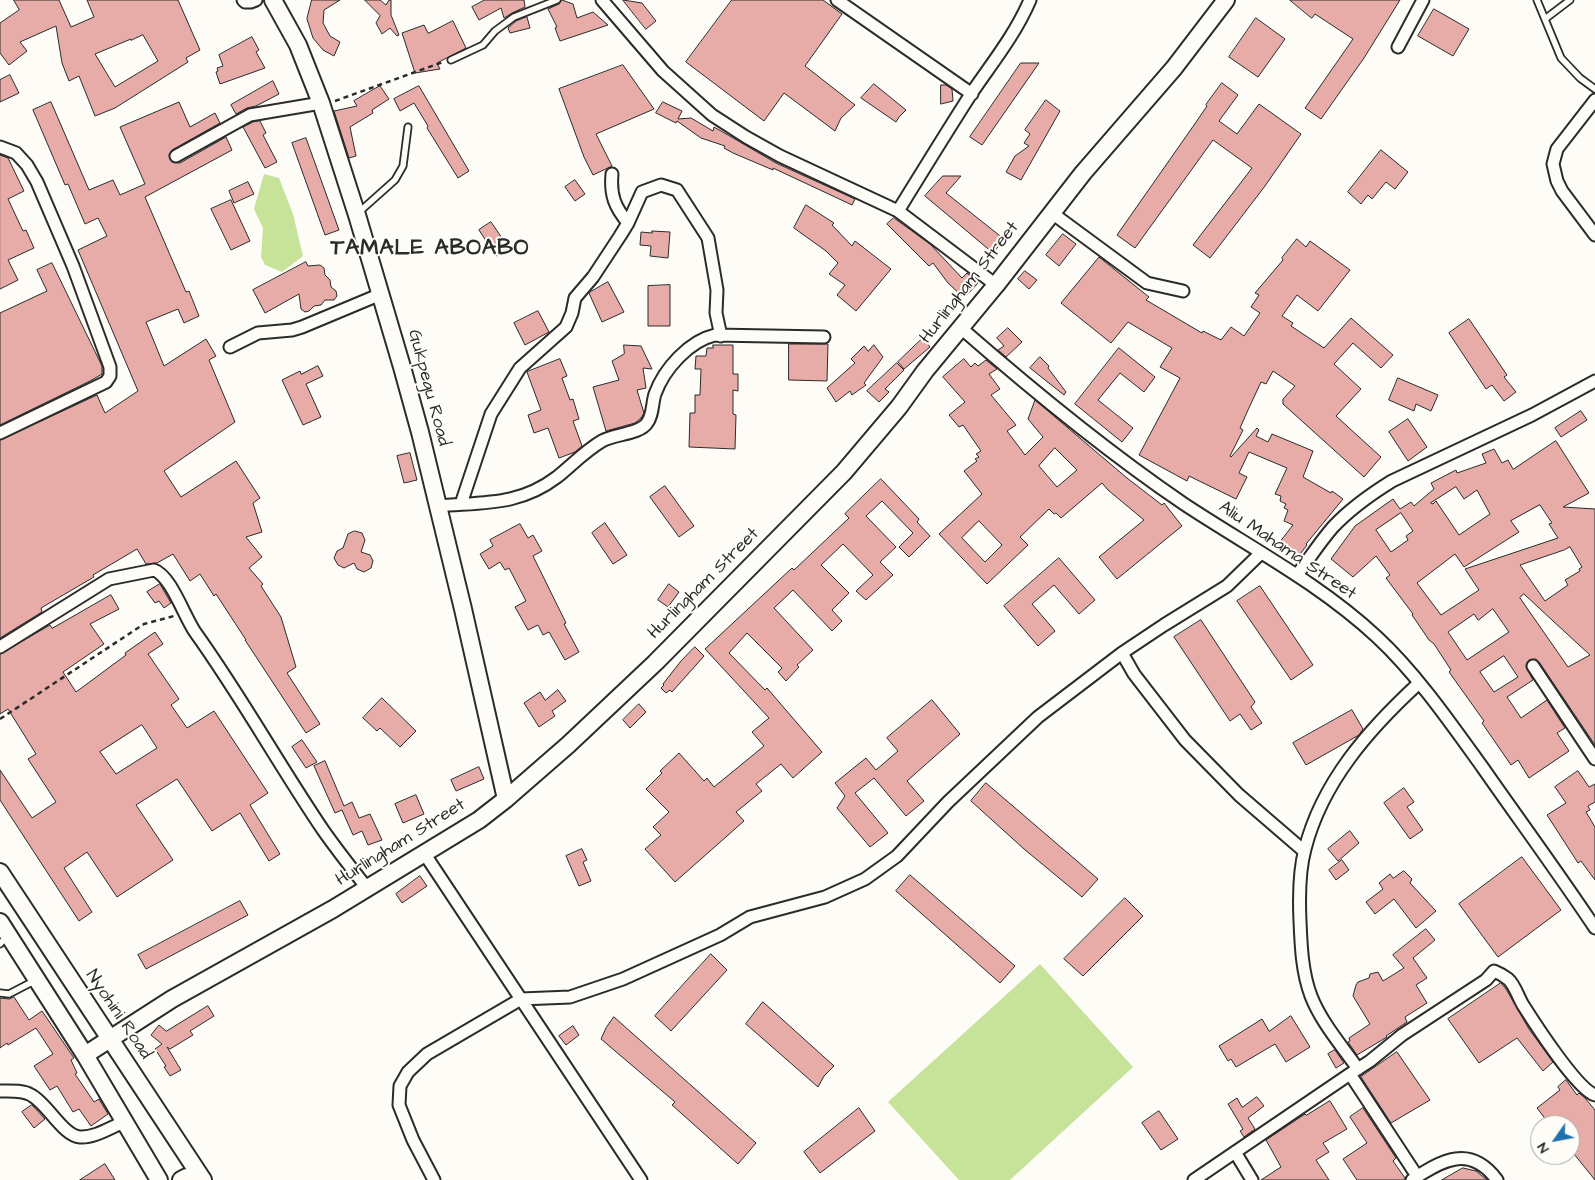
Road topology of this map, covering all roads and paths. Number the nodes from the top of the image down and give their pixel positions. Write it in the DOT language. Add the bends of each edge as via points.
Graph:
graph roads {
  1 [pos="243,0"];
  2 [pos="256,0"];
  3 [pos="272,0"];
  4 [pos="557,0"];
  5 [pos="602,0"];
  6 [pos="837,0"];
  7 [pos="1030,0"];
  8 [pos="1226,0"];
  9 [pos="1423,0"];
  10 [pos="1537,0"];
  11 [pos="1570,0"];
  12 [pos="1545,19"];
  13 [pos="1398,47"];
  14 [pos="451,60"];
  15 [pos="1595,88"];
  16 [pos="972,94"];
  17 [pos="1595,100"];
  18 [pos="322,104"];
  19 [pos="408,126"];
  20 [pos="0,147"];
  21 [pos="176,156"];
  22 [pos="612,174"];
  23 [pos="898,211"];
  24 [pos="1052,213"];
  25 [pos="357,215"];
  26 [pos="628,223"];
  27 [pos="1595,235"];
  28 [pos="996,285"];
  29 [pos="1183,291"];
  30 [pos="380,294"];
  31 [pos="961,328"];
  32 [pos="721,336"];
  33 [pos="824,337"];
  34 [pos="230,347"];
  35 [pos="1595,381"];
  36 [pos="0,434"];
  37 [pos="461,504"];
  38 [pos="438,506"];
  39 [pos="1261,554"];
  40 [pos="1298,575"];
  41 [pos="184,614"];
  42 [pos="0,647"];
  43 [pos="1122,653"];
  44 [pos="1533,666"];
  45 [pos="1419,683"];
  46 [pos="0,719"];
  47 [pos="1595,759"];
  48 [pos="506,799"];
  49 [pos="1304,851"];
  50 [pos="424,853"];
  51 [pos="0,872"];
  52 [pos="367,888"];
  53 [pos="1595,928"];
  54 [pos="3,934"];
  55 [pos="38,979"];
  56 [pos="0,993"];
  57 [pos="521,999"];
  58 [pos="110,1038"];
  59 [pos="85,1055"];
  60 [pos="1354,1072"];
  61 [pos="0,1090"];
  62 [pos="1595,1095"];
  63 [pos="124,1122"];
  64 [pos="1236,1152"];
  65 [pos="1414,1178"];
  66 [pos="160,1180"];
  67 [pos="182,1180"];
  68 [pos="202,1180"];
  69 [pos="434,1180"];
  70 [pos="641,1180"];
  71 [pos="1194,1180"];
  72 [pos="1252,1180"];
  73 [pos="1497,1180"];
  1 -- 2 [label="street"];
  3 -- 18 [label="street, Gukpegu Road" via="298,45"];
  4 -- 14 [label="lane" via="514,17 482,45"];
  5 -- 23 [label="street" via="663,71 712,115 780,156"];
  6 -- 16 [label="street"];
  7 -- 16 [label="street" via="1006,45"];
  8 -- 24 [label="street, Hurlingham Street" via="1174,68"];
  9 -- 13 [label="street"];
  10 -- 12 [label="lane"];
  11 -- 12 [label="lane"];
  12 -- 15 [label="lane" via="1562,58 1580,78"];
  14 -- 18 [label="path"];
  16 -- 23 [label="street"];
  17 -- 27 [label="street" via="1557,149 1552,164 1562,191"];
  18 -- 21 [label="street" via="250,115"];
  18 -- 25 [label="street, Gukpegu Road"];
  19 -- 25 [label="lane" via="403,166 395,180"];
  20 -- 36 [label="street" via="16,153 37,182 72,266 110,367 110,376 106,382"];
  22 -- 26 [label="street" via="611,185 617,210"];
  23 -- 28 [label="street"];
  24 -- 28 [label="street, Hurlingham Street"];
  24 -- 29 [label="street" via="1147,283"];
  25 -- 30 [label="street, Gukpegu Road"];
  26 -- 32 [label="street" via="642,192 661,185 677,190 708,238"];
  26 -- 37 [label="street" via="593,277 575,298 566,327 520,368 491,414"];
  28 -- 31 [label="street, Hurlingham Street"];
  30 -- 34 [label="street" via="302,327 258,333"];
  30 -- 38 [label="street, Gukpegu Road"];
  31 -- 39 [label="street, Aliu Mahama Street" via="1138,471"];
  31 -- 48 [label="street, Hurlingham Street" via="844,472 655,664"];
  32 -- 33 [label="street"];
  32 -- 37 [label="street" via="706,337 697,342 672,366 661,379 648,422 643,427 602,440 533,492 511,500"];
  35 -- 40 [label="street" via="1373,493 1343,517"];
  37 -- 38 [label="street"];
  38 -- 48 [label="street, Gukpegu Road"];
  39 -- 40 [label="street, Aliu Mahama Street"];
  39 -- 43 [label="street" via="1227,586"];
  40 -- 45 [label="street, Aliu Mahama Street" via="1379,638"];
  41 -- 42 [label="street" via="171,587 162,574 154,570 108,579"];
  41 -- 46 [label="path" via="144,624"];
  41 -- 52 [label="street" via="325,832"];
  43 -- 49 [label="street" via="1134,674 1185,740 1239,795"];
  43 -- 57 [label="street" via="1038,717 948,802 897,856 866,878 825,897 750,917 720,935 623,979 570,997"];
  44 -- 47 [label="street"];
  45 -- 49 [label="street" via="1381,720 1333,781"];
  45 -- 53 [label="street, Aliu Mahama Street"];
  48 -- 50 [label="street, Hurlingham Street" via="479,820"];
  49 -- 60 [label="street" via="1299,898 1306,981 1320,1013"];
  50 -- 52 [label="street, Hurlingham Street"];
  50 -- 57 [label="street"];
  51 -- 58 [label="street, Nyohini Road"];
  52 -- 58 [label="street, Hurlingham Street"];
  54 -- 55 [label="street"];
  55 -- 56 [label="lane" via="9,994"];
  55 -- 59 [label="street"];
  57 -- 69 [label="street" via="427,1054 408,1072 400,1086 399,1105"];
  57 -- 70 [label="street"];
  58 -- 59 [label="street, Hurlingham Street"];
  58 -- 68 [label="street, Nyohini Road"];
  59 -- 63 [label="street"];
  60 -- 62 [label="street" via="1402,1035 1486,980 1494,971 1509,980 1565,1064 1582,1086"];
  60 -- 64 [label="street"];
  60 -- 65 [label="street"];
  61 -- 63 [label="street" via="30,1094 67,1131 79,1137 94,1135"];
  63 -- 66 [label="street"];
  64 -- 71 [label="street"];
  64 -- 72 [label="street"];
  65 -- 73 [label="street" via="1442,1162 1460,1159 1481,1164"];
  67 -- 68 [label="street" via="187,1177"];
}
